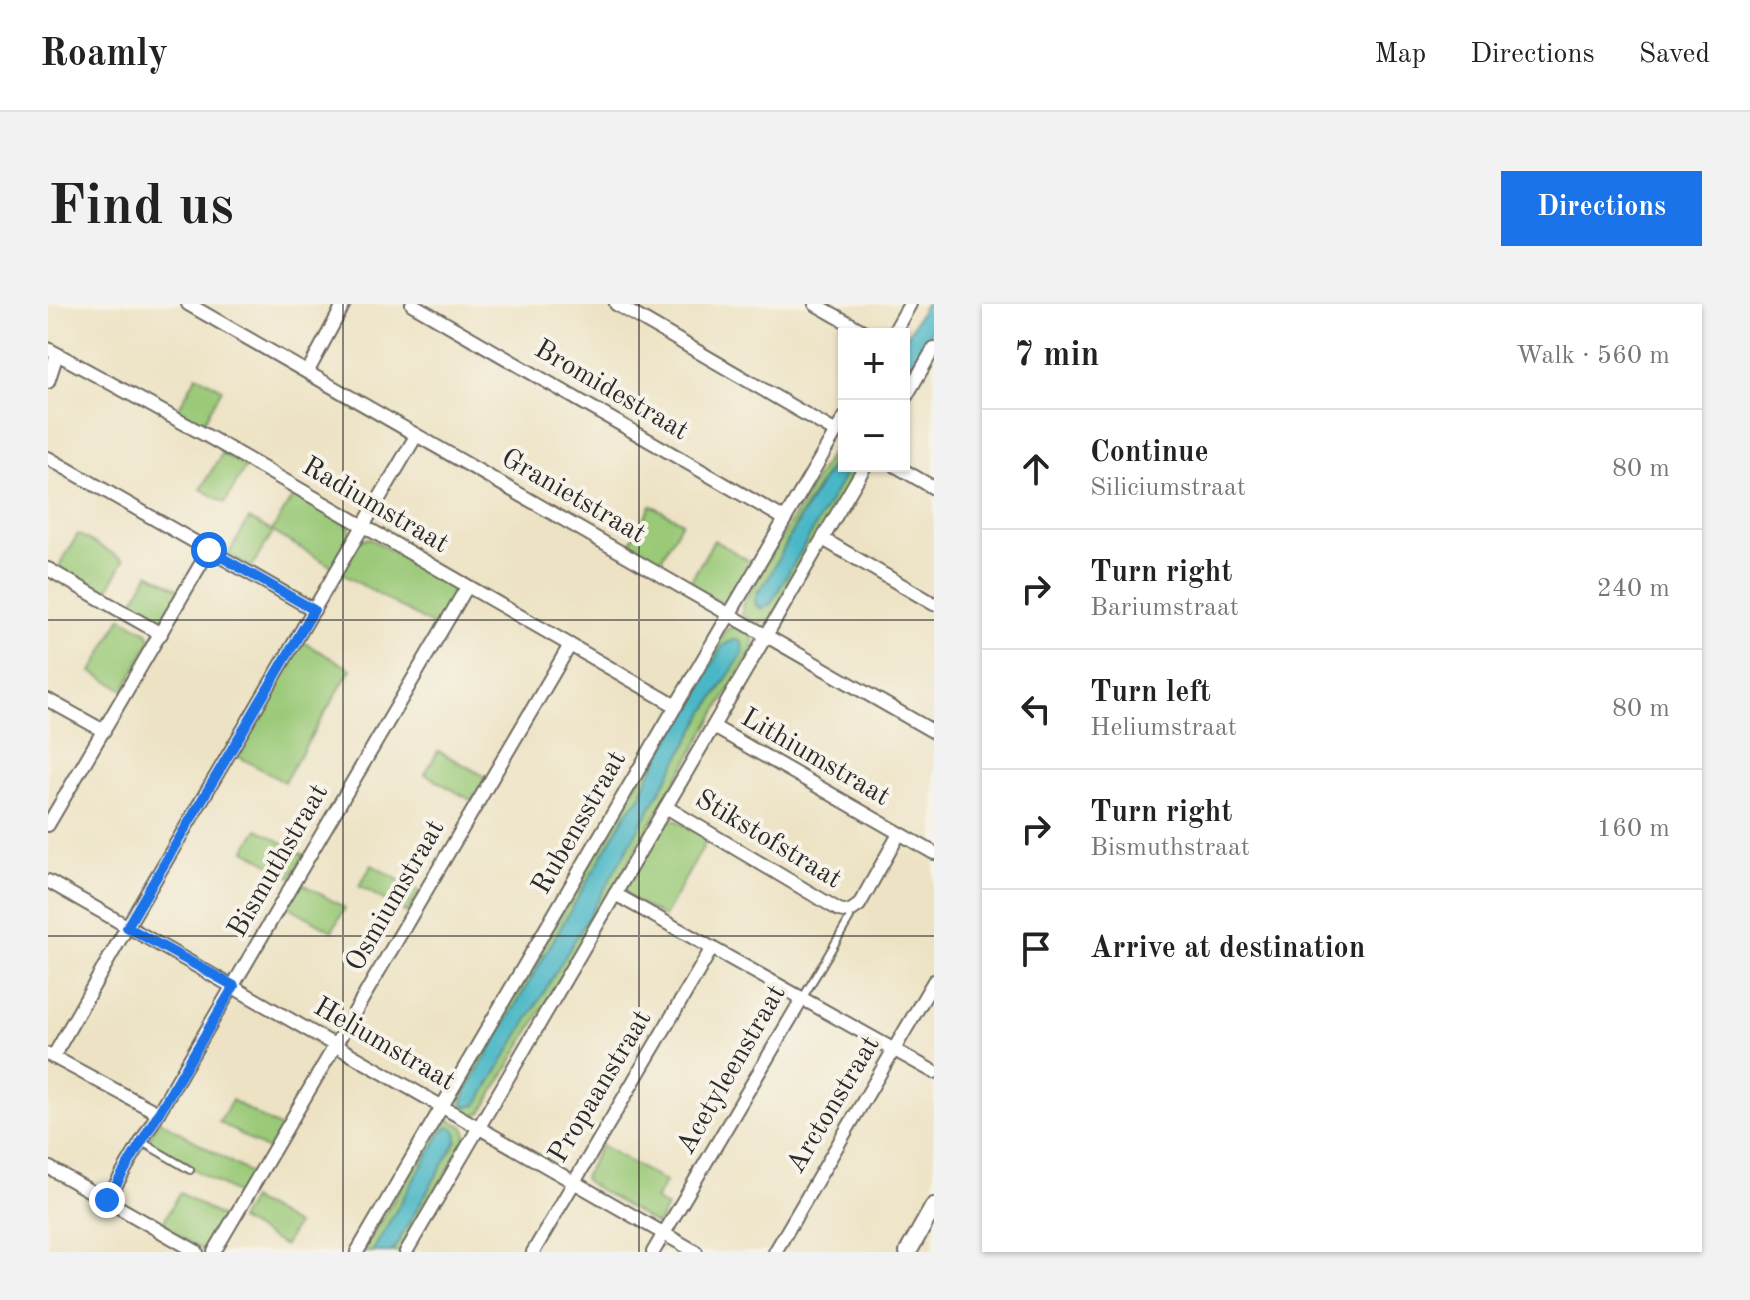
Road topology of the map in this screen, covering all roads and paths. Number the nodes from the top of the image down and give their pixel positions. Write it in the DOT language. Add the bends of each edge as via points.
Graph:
graph roads {
  1 [pos="188,304"];
  2 [pos="344,304"];
  3 [pos="412,304"];
  4 [pos="616,304"];
  5 [pos="815,304"];
  6 [pos="910,304"];
  7 [pos="857,328"];
  8 [pos="896,328"];
  9 [pos="934,348"];
  10 [pos="53,352"];
  11 [pos="929,367"];
  12 [pos="308,371"];
  13 [pos="48,382"];
  14 [pos="910,392"];
  15 [pos="838,428"];
  16 [pos="836,432"];
  17 [pos="416,436"];
  18 [pos="48,458"];
  19 [pos="862,472"];
  20 [pos="906,472"];
  21 [pos="934,488"];
  22 [pos="785,519"];
  23 [pos="363,527"];
  24 [pos="823,539"];
  25 [pos="209,550"];
  26 [pos="48,569"];
  27 [pos="467,587"];
  28 [pos="934,604"];
  29 [pos="314,610"];
  30 [pos="731,614"];
  31 [pos="161,634"];
  32 [pos="767,636"];
  33 [pos="570,645"];
  34 [pos="48,700"];
  35 [pos="676,706"];
  36 [pos="714,727"];
  37 [pos="104,731"];
  38 [pos="934,732"];
  39 [pos="666,807"];
  40 [pos="48,825"];
  41 [pos="899,834"];
  42 [pos="934,853"];
  43 [pos="48,881"];
  44 [pos="615,894"];
  45 [pos="849,912"];
  46 [pos="127,927"];
  47 [pos="712,948"];
  48 [pos="934,981"];
  49 [pos="234,986"];
  50 [pos="802,999"];
  51 [pos="337,1046"];
  52 [pos="895,1049"];
  53 [pos="50,1056"];
  54 [pos="934,1072"];
  55 [pos="443,1107"];
  56 [pos="158,1113"];
  57 [pos="478,1129"];
  58 [pos="142,1142"];
  59 [pos="48,1167"];
  60 [pos="190,1170"];
  61 [pos="573,1182"];
  62 [pos="107,1200"];
  63 [pos="934,1206"];
  64 [pos="664,1234"];
  65 [pos="197,1252"];
  66 [pos="214,1252"];
  67 [pos="357,1252"];
  68 [pos="406,1252"];
  69 [pos="533,1252"];
  70 [pos="653,1252"];
  71 [pos="696,1252"];
  72 [pos="775,1252"];
  73 [pos="908,1252"];
  1 -- 12 [label="street, Granietstraat"];
  2 -- 12 [label="street"];
  3 -- 22 [label="street, Bromidestraat"];
  4 -- 16 [label="street"];
  5 -- 7 [label="street"];
  6 -- 8 [label="street"];
  9 -- 11 [label="street"];
  10 -- 13 [label="street"];
  10 -- 23 [label="street, Radiumstraat"];
  11 -- 14 [label="street"];
  12 -- 17 [label="street, Granietstraat"];
  15 -- 16 [label="street, Rubensstraat"];
  16 -- 22 [label="street, Rubensstraat"];
  17 -- 23 [label="street"];
  17 -- 30 [label="street, Granietstraat"];
  18 -- 25 [label="street"];
  19 -- 24 [label="street"];
  20 -- 21 [label="street"];
  22 -- 30 [label="street, Rubensstraat"];
  23 -- 27 [label="street, Radiumstraat"];
  23 -- 29 [label="street"];
  24 -- 28 [label="street"];
  24 -- 32 [label="street"];
  25 -- 29 [label="street"];
  25 -- 31 [label="street"];
  26 -- 31 [label="street"];
  27 -- 33 [label="street, Radiumstraat"];
  27 -- 49 [label="street, Bismuthstraat"];
  29 -- 46 [label="street"];
  30 -- 32 [label="street, Granietstraat"];
  30 -- 35 [label="street, Rubensstraat"];
  31 -- 37 [label="street"];
  32 -- 36 [label="street"];
  32 -- 38 [label="street, Granietstraat"];
  33 -- 35 [label="street, Radiumstraat"];
  33 -- 51 [label="street, Osmiumstraat"];
  34 -- 37 [label="street"];
  35 -- 55 [label="street, Rubensstraat"];
  36 -- 39 [label="street"];
  36 -- 41 [label="street, Lithiumstraat"];
  37 -- 40 [label="street"];
  39 -- 44 [label="street"];
  39 -- 45 [label="street, Stikstofstraat"];
  41 -- 42 [label="street, Lithiumstraat"];
  41 -- 45 [label="street, Stikstofstraat" via="859,905"];
  43 -- 46 [label="street, Heliumstraat"];
  44 -- 47 [label="street"];
  44 -- 57 [label="street"];
  45 -- 50 [label="lane, Acetyleenstraat"];
  46 -- 49 [label="street, Heliumstraat"];
  46 -- 53 [label="street"];
  47 -- 50 [label="street"];
  47 -- 61 [label="street, Propaanstraat"];
  48 -- 52 [label="street, Arctonstraat"];
  49 -- 51 [label="street, Heliumstraat"];
  49 -- 56 [label="street, Bismuthstraat"];
  50 -- 52 [label="street"];
  50 -- 64 [label="street, Acetyleenstraat"];
  51 -- 55 [label="street, Heliumstraat"];
  51 -- 66 [label="street, Osmiumstraat"];
  52 -- 54 [label="street"];
  52 -- 72 [label="street, Arctonstraat"];
  53 -- 56 [label="street"];
  55 -- 57 [label="street, Heliumstraat"];
  55 -- 67 [label="street, Rubensstraat"];
  56 -- 58 [label="street, Bismuthstraat"];
  57 -- 61 [label="street, Heliumstraat"];
  57 -- 68 [label="street"];
  58 -- 60 [label="lane"];
  58 -- 62 [label="street, Bismuthstraat"];
  59 -- 62 [label="street"];
  61 -- 64 [label="street, Heliumstraat"];
  61 -- 69 [label="street, Propaanstraat"];
  62 -- 65 [label="street"];
  63 -- 73 [label="street"];
  64 -- 70 [label="street, Acetyleenstraat"];
  64 -- 71 [label="street, Heliumstraat"];
}
